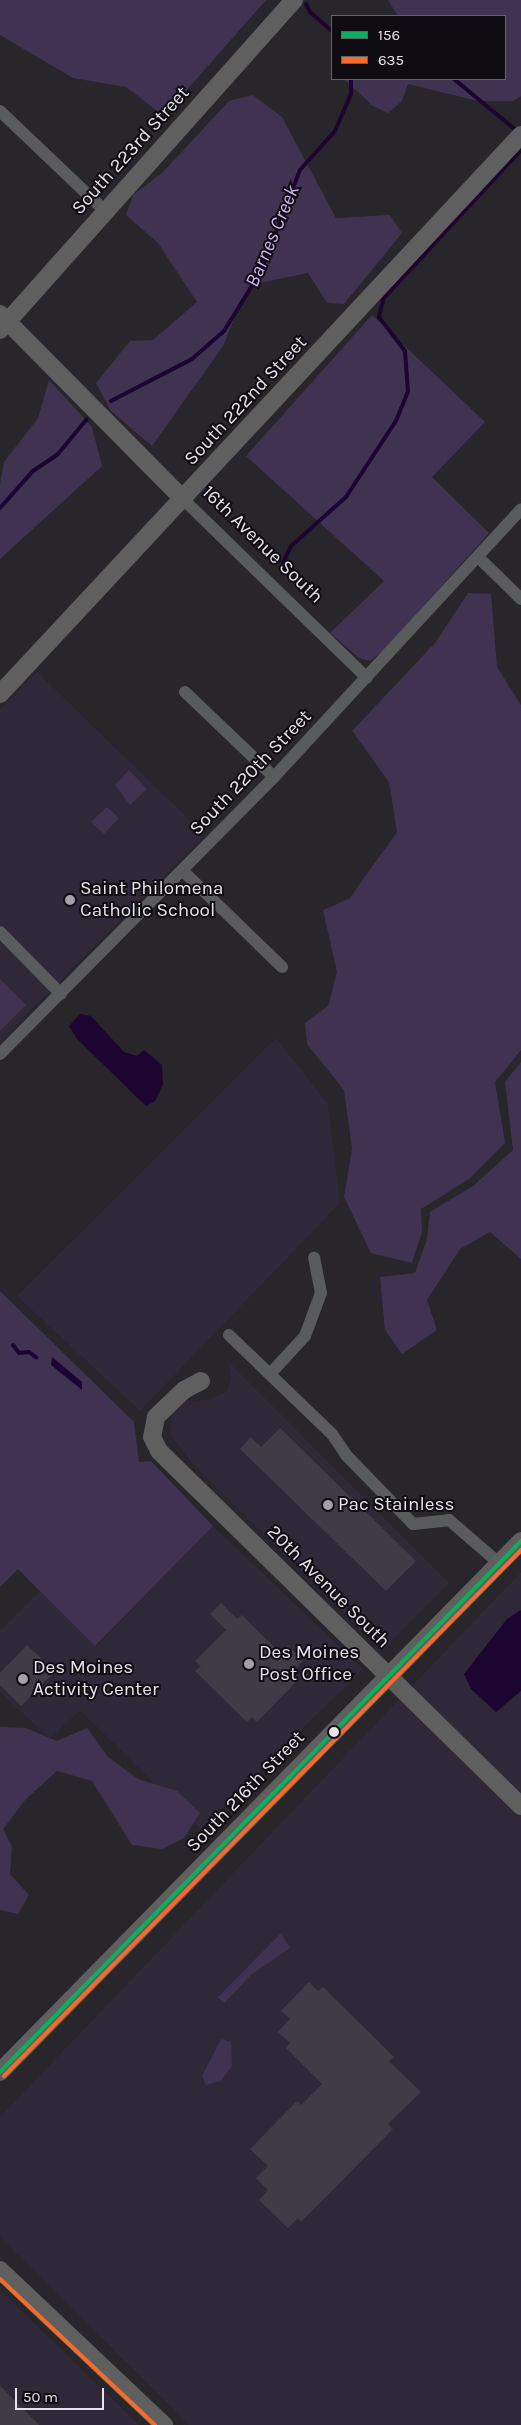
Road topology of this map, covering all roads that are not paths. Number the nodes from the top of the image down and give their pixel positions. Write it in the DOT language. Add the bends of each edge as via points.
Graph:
graph roads {
  1 [pos="294,0"];
  2 [pos="0,111"];
  3 [pos="521,135"];
  4 [pos="106,212"];
  5 [pos="2,322"];
  6 [pos="184,500"];
  7 [pos="521,509"];
  8 [pos="478,557"];
  9 [pos="521,599"];
  10 [pos="367,678"];
  11 [pos="185,692"];
  12 [pos="0,694"];
  13 [pos="274,777"];
  14 [pos="183,871"];
  15 [pos="0,932"];
  16 [pos="282,968"];
  17 [pos="61,994"];
  18 [pos="0,1054"];
  19 [pos="314,1258"];
  20 [pos="229,1335"];
  21 [pos="270,1374"];
  22 [pos="201,1381"];
  23 [pos="521,1541"];
  24 [pos="500,1564"];
  25 [pos="388,1676"];
  26 [pos="521,1806"];
  27 [pos="0,2072"];
  28 [pos="0,2270"];
  29 [pos="164,2425"];
  1 -- 4 [label="street, South 223rd Street"];
  2 -- 4 [label="street"];
  3 -- 6 [label="street, South 222nd Street"];
  4 -- 5 [label="street, South 223rd Street"];
  5 -- 6 [label="street, 16th Avenue South"];
  6 -- 10 [label="street, 16th Avenue South"];
  6 -- 12 [label="street, South 222nd Street"];
  7 -- 8 [label="street, South 220th Street"];
  8 -- 9 [label="street"];
  8 -- 10 [label="street, South 220th Street"];
  10 -- 13 [label="street, South 220th Street"];
  11 -- 13 [label="street"];
  13 -- 14 [label="street, South 220th Street"];
  14 -- 16 [label="street"];
  14 -- 17 [label="street, South 220th Street"];
  15 -- 17 [label="street"];
  17 -- 18 [label="street, South 220th Street"];
  19 -- 21 [label="street" via="321,1293 305,1336"];
  20 -- 21 [label="street"];
  21 -- 24 [label="street" via="332,1434 346,1455 413,1524 449,1520"];
  22 -- 25 [label="street, 20th Avenue South" via="165,1406 152,1427 152,1437 159,1451"];
  23 -- 24 [label="street, South 216th Street"];
  24 -- 25 [label="street, South 216th Street"];
  25 -- 26 [label="street, 20th Avenue South"];
  25 -- 27 [label="street, South 216th Street"];
  28 -- 29 [label="street"];
}
